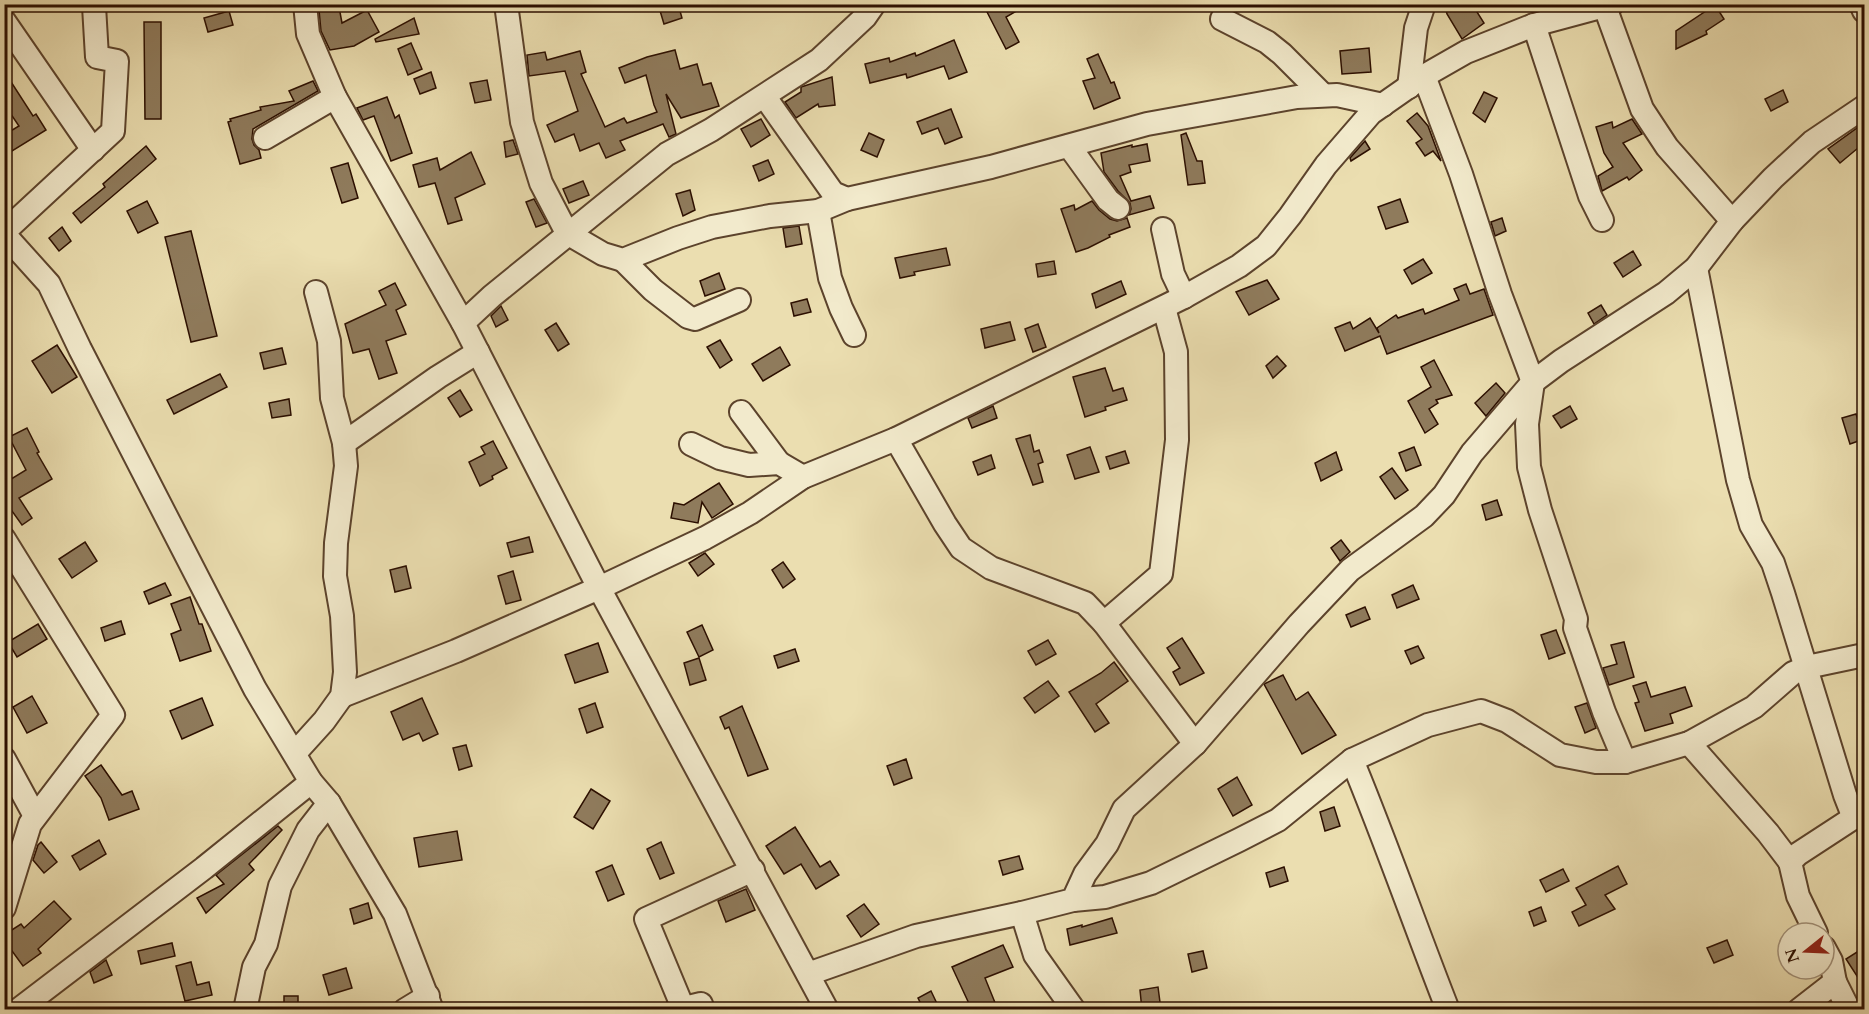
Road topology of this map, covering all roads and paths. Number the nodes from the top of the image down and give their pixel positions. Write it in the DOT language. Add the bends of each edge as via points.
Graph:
graph roads {
  1 [pos="97,4"];
  2 [pos="305,4"];
  3 [pos="506,4"];
  4 [pos="874,4"];
  5 [pos="1424,4"];
  6 [pos="1861,4"];
  7 [pos="1609,6"];
  8 [pos="1864,11"];
  9 [pos="1222,19"];
  10 [pos="4,21"];
  11 [pos="1534,26"];
  12 [pos="1417,81"];
  13 [pos="765,96"];
  14 [pos="1323,96"];
  15 [pos="335,97"];
  16 [pos="1383,105"];
  17 [pos="1864,107"];
  18 [pos="265,138"];
  19 [pos="1069,146"];
  20 [pos="93,150"];
  21 [pos="847,199"];
  22 [pos="1118,208"];
  23 [pos="818,211"];
  24 [pos="1602,220"];
  25 [pos="1732,221"];
  26 [pos="1163,229"];
  27 [pos="4,233"];
  28 [pos="567,234"];
  29 [pos="623,260"];
  30 [pos="1696,268"];
  31 [pos="316,292"];
  32 [pos="739,300"];
  33 [pos="1174,302"];
  34 [pos="463,323"];
  35 [pos="854,335"];
  36 [pos="478,352"];
  37 [pos="1533,382"];
  38 [pos="741,412"];
  39 [pos="896,439"];
  40 [pos="344,443"];
  41 [pos="691,444"];
  42 [pos="779,462"];
  43 [pos="803,477"];
  44 [pos="4,539"];
  45 [pos="600,588"];
  46 [pos="1104,623"];
  47 [pos="1864,655"];
  48 [pos="1807,668"];
  49 [pos="342,696"];
  50 [pos="1689,742"];
  51 [pos="1195,744"];
  52 [pos="295,753"];
  53 [pos="4,759"];
  54 [pos="1352,760"];
  55 [pos="1625,762"];
  56 [pos="311,782"];
  57 [pos="329,803"];
  58 [pos="1859,815"];
  59 [pos="35,816"];
  60 [pos="1790,862"];
  61 [pos="753,870"];
  62 [pos="1074,900"];
  63 [pos="4,908"];
  64 [pos="1023,913"];
  65 [pos="1810,921"];
  66 [pos="808,974"];
  67 [pos="1835,982"];
  68 [pos="430,1003"];
  69 [pos="818,1006"];
  70 [pos="688,1009"];
  71 [pos="18,1010"];
  72 [pos="245,1010"];
  73 [pos="405,1010"];
  74 [pos="1074,1010"];
  75 [pos="1448,1010"];
  76 [pos="1799,1010"];
  77 [pos="1849,1010"];
  1 -- 20 [label="street" via="97,57 117,62 113,131"];
  2 -- 15 [label="street" via="308,34"];
  3 -- 28 [label="street" via="522,122 541,183"];
  4 -- 13 [label="street" via="819,60"];
  5 -- 12 [label="street" via="1416,28"];
  6 -- 8 [label="street"];
  7 -- 11 [label="street"];
  7 -- 25 [label="street" via="1642,109 1667,147"];
  9 -- 14 [label="street" via="1267,42"];
  10 -- 20 [label="street"];
  11 -- 12 [label="street" via="1466,52"];
  11 -- 24 [label="street" via="1590,196"];
  12 -- 16 [label="street"];
  12 -- 37 [label="street" via="1461,174"];
  13 -- 21 [label="street" via="833,193"];
  13 -- 28 [label="street" via="667,154"];
  14 -- 16 [label="street" via="1337,94"];
  14 -- 19 [label="street" via="1147,124"];
  15 -- 18 [label="street"];
  15 -- 34 [label="street"];
  16 -- 33 [label="street" via="1371,113 1326,165 1266,246 1239,266"];
  17 -- 25 [label="street" via="1812,142"];
  19 -- 21 [label="street"];
  19 -- 22 [label="street"];
  20 -- 27 [label="street"];
  21 -- 23 [label="street"];
  23 -- 29 [label="street" via="712,227"];
  23 -- 35 [label="street" via="830,278"];
  25 -- 30 [label="street"];
  26 -- 33 [label="street" via="1173,274"];
  27 -- 52 [label="street" via="49,284 255,689"];
  28 -- 29 [label="street"];
  28 -- 34 [label="street"];
  29 -- 32 [label="street" via="688,317 695,319"];
  30 -- 37 [label="street" via="1666,293"];
  30 -- 48 [label="street" via="1738,480 1751,525 1773,564"];
  31 -- 40 [label="street" via="329,341 332,398"];
  33 -- 39 [label="street"];
  33 -- 46 [label="street" via="1177,440 1161,574"];
  34 -- 36 [label="street"];
  36 -- 40 [label="street"];
  36 -- 45 [label="street"];
  37 -- 51 [label="street" via="1472,453 1444,495 1424,516 1350,570"];
  37 -- 55 [label="street" via="1527,424 1529,467 1576,619 1575,628"];
  38 -- 42 [label="street"];
  39 -- 43 [label="street"];
  39 -- 46 [label="street" via="961,548 991,568 1085,603"];
  40 -- 49 [label="street" via="346,466 335,576 342,616"];
  41 -- 42 [label="street" via="720,458 750,465"];
  42 -- 43 [label="street"];
  43 -- 45 [label="street" via="705,538"];
  44 -- 59 [label="street" via="113,715"];
  45 -- 49 [label="street"];
  45 -- 61 [label="street"];
  46 -- 51 [label="street"];
  47 -- 48 [label="street"];
  48 -- 50 [label="street" via="1793,673 1754,706"];
  48 -- 58 [label="street" via="1845,795"];
  49 -- 52 [label="street"];
  50 -- 55 [label="street"];
  50 -- 60 [label="street"];
  51 -- 62 [label="street" via="1124,809"];
  52 -- 56 [label="street"];
  53 -- 59 [label="street"];
  54 -- 55 [label="street" via="1428,725 1481,711 1508,722 1560,755 1596,762"];
  54 -- 62 [label="street" via="1278,820 1239,840 1151,883 1105,897"];
  54 -- 75 [label="street"];
  56 -- 57 [label="street"];
  56 -- 71 [label="street"];
  57 -- 68 [label="street" via="395,914"];
  57 -- 72 [label="street" via="308,830 280,886 266,944 254,967"];
  58 -- 60 [label="street"];
  59 -- 63 [label="street"];
  60 -- 65 [label="street" via="1798,896"];
  61 -- 66 [label="street"];
  61 -- 70 [label="street" via="646,920"];
  62 -- 64 [label="street"];
  64 -- 66 [label="street" via="916,936"];
  64 -- 74 [label="street" via="1035,955"];
  66 -- 69 [label="street"];
  67 -- 76 [label="street"];
  67 -- 77 [label="street"];
  68 -- 73 [label="street"];
}
